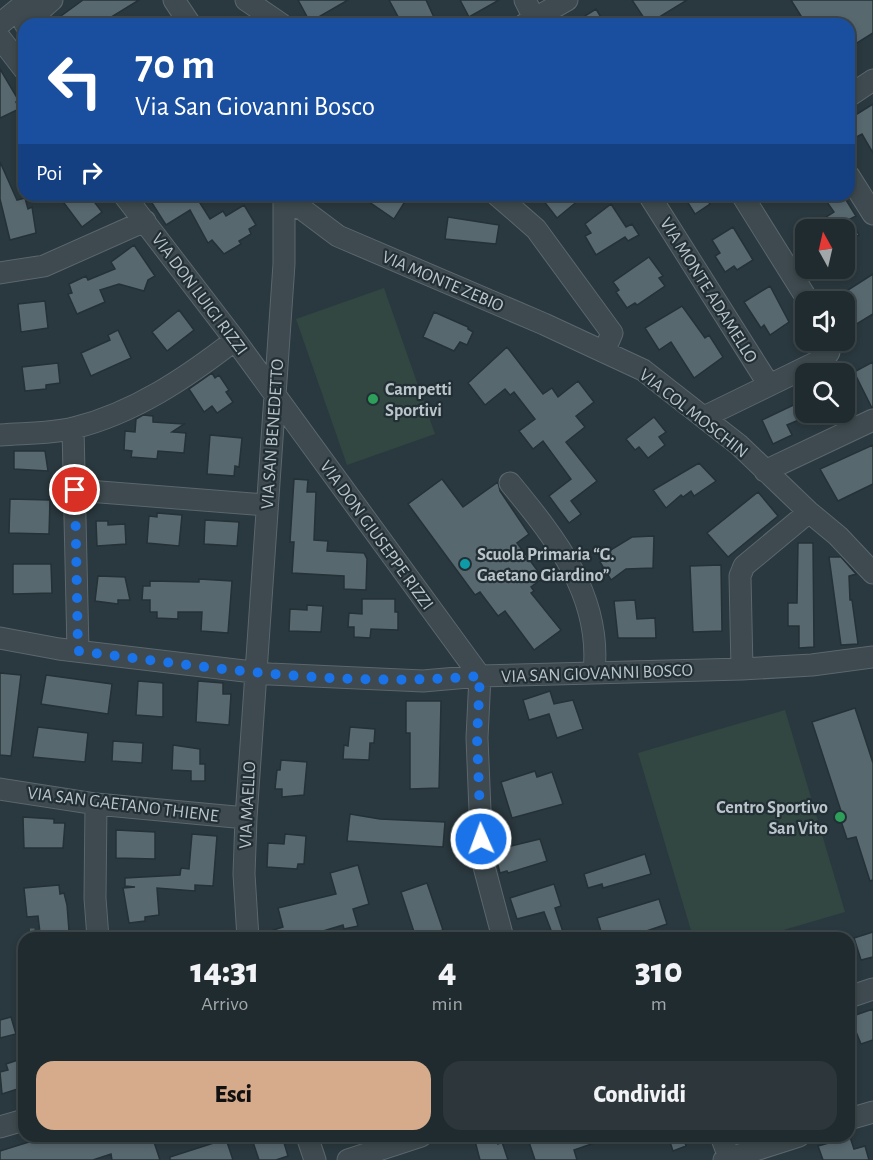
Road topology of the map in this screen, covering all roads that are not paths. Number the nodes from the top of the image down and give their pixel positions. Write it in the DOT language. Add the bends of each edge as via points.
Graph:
graph roads {
  1 [pos="29,0"];
  2 [pos="52,0"];
  3 [pos="174,0"];
  4 [pos="246,0"];
  5 [pos="567,0"];
  6 [pos="530,17"];
  7 [pos="33,18"];
  8 [pos="186,18"];
  9 [pos="272,18"];
  10 [pos="18,29"];
  11 [pos="1,38"];
  12 [pos="18,61"];
  13 [pos="873,80"];
  14 [pos="855,92"];
  15 [pos="855,186"];
  16 [pos="129,201"];
  17 [pos="285,201"];
  18 [pos="288,201"];
  19 [pos="504,201"];
  20 [pos="653,201"];
  21 [pos="746,201"];
  22 [pos="873,214"];
  23 [pos="145,221"];
  24 [pos="0,273"];
  25 [pos="802,291"];
  26 [pos="235,340"];
  27 [pos="829,351"];
  28 [pos="604,352"];
  29 [pos="769,385"];
  30 [pos="274,394"];
  31 [pos="704,417"];
  32 [pos="873,420"];
  33 [pos="73,428"];
  34 [pos="0,435"];
  35 [pos="765,471"];
  36 [pos="510,483"];
  37 [pos="75,490"];
  38 [pos="267,506"];
  39 [pos="808,512"];
  40 [pos="873,573"];
  41 [pos="0,638"];
  42 [pos="78,651"];
  43 [pos="873,657"];
  44 [pos="742,669"];
  45 [pos="254,672"];
  46 [pos="594,672"];
  47 [pos="480,676"];
  48 [pos="0,789"];
  49 [pos="96,804"];
  50 [pos="246,818"];
  51 [pos="98,932"];
  52 [pos="248,932"];
  53 [pos="501,932"];
  54 [pos="873,989"];
  55 [pos="855,995"];
  56 [pos="873,1112"];
  57 [pos="855,1117"];
  58 [pos="18,1122"];
  59 [pos="0,1127"];
  60 [pos="309,1142"];
  61 [pos="403,1142"];
  62 [pos="723,1142"];
  63 [pos="780,1142"];
  64 [pos="727,1159"];
  65 [pos="315,1160"];
  66 [pos="348,1160"];
  1 -- 11 [label="street"];
  2 -- 7 [label="street"];
  3 -- 8 [label="street"];
  4 -- 9 [label="street"];
  5 -- 6 [label="street"];
  10 -- 11 [label="street"];
  11 -- 12 [label="street"];
  13 -- 14 [label="street"];
  15 -- 22 [label="street"];
  16 -- 23 [label="street, VIA DON LUIGI RIZZI"];
  17 -- 30 [label="street, VIA SAN BENEDETTO"];
  18 -- 28 [label="street, VIA MONTE ZEBIO" via="347,241"];
  19 -- 28 [label="street" via="536,229 612,333"];
  20 -- 29 [label="street, VIA MONTE ADAMELLO"];
  21 -- 25 [label="street"];
  23 -- 24 [label="street" via="44,266"];
  23 -- 26 [label="street, VIA DON LUIGI RIZZI"];
  26 -- 30 [label="street, VIA DON LUIGI RIZZI"];
  26 -- 33 [label="street" via="174,384 116,414"];
  27 -- 29 [label="street" via="825,358"];
  28 -- 31 [label="street, VIA COL MOSCHIN" via="643,370"];
  29 -- 31 [label="street"];
  30 -- 38 [label="street, VIA SAN BENEDETTO"];
  30 -- 47 [label="street, VIA DON GIUSEPPE RIZZI"];
  31 -- 35 [label="street, VIA COL MOSCHIN"];
  32 -- 35 [label="street"];
  33 -- 34 [label="street"];
  33 -- 37 [label="street"];
  35 -- 39 [label="street, VIA COL MOSCHIN"];
  36 -- 46 [label="street" via="566,558 588,601 596,653"];
  37 -- 38 [label="street"];
  37 -- 42 [label="street"];
  38 -- 45 [label="street, VIA SAN BENEDETTO"];
  39 -- 40 [label="street, VIA COL MOSCHIN" via="838,536"];
  39 -- 44 [label="street" via="744,566 740,576"];
  41 -- 42 [label="street, VIA SAN GIOVANNI BOSCO"];
  42 -- 45 [label="street, VIA SAN GIOVANNI BOSCO"];
  43 -- 44 [label="street, VIA SAN GIOVANNI BOSCO"];
  44 -- 46 [label="street, VIA SAN GIOVANNI BOSCO"];
  45 -- 47 [label="street, VIA SAN GIOVANNI BOSCO" via="423,681"];
  45 -- 50 [label="street, VIA MAELLO"];
  46 -- 47 [label="street, VIA SAN GIOVANNI BOSCO"];
  47 -- 53 [label="street" via="477,738 482,859"];
  48 -- 49 [label="street, VIA SAN GAETANO THIENE"];
  49 -- 50 [label="street, VIA SAN GAETANO THIENE"];
  49 -- 51 [label="street"];
  50 -- 52 [label="street, VIA MAELLO"];
  54 -- 55 [label="street"];
  56 -- 57 [label="street"];
  58 -- 59 [label="street"];
  60 -- 65 [label="street"];
  61 -- 66 [label="street"];
  62 -- 64 [label="street"];
  63 -- 64 [label="street"];
}
